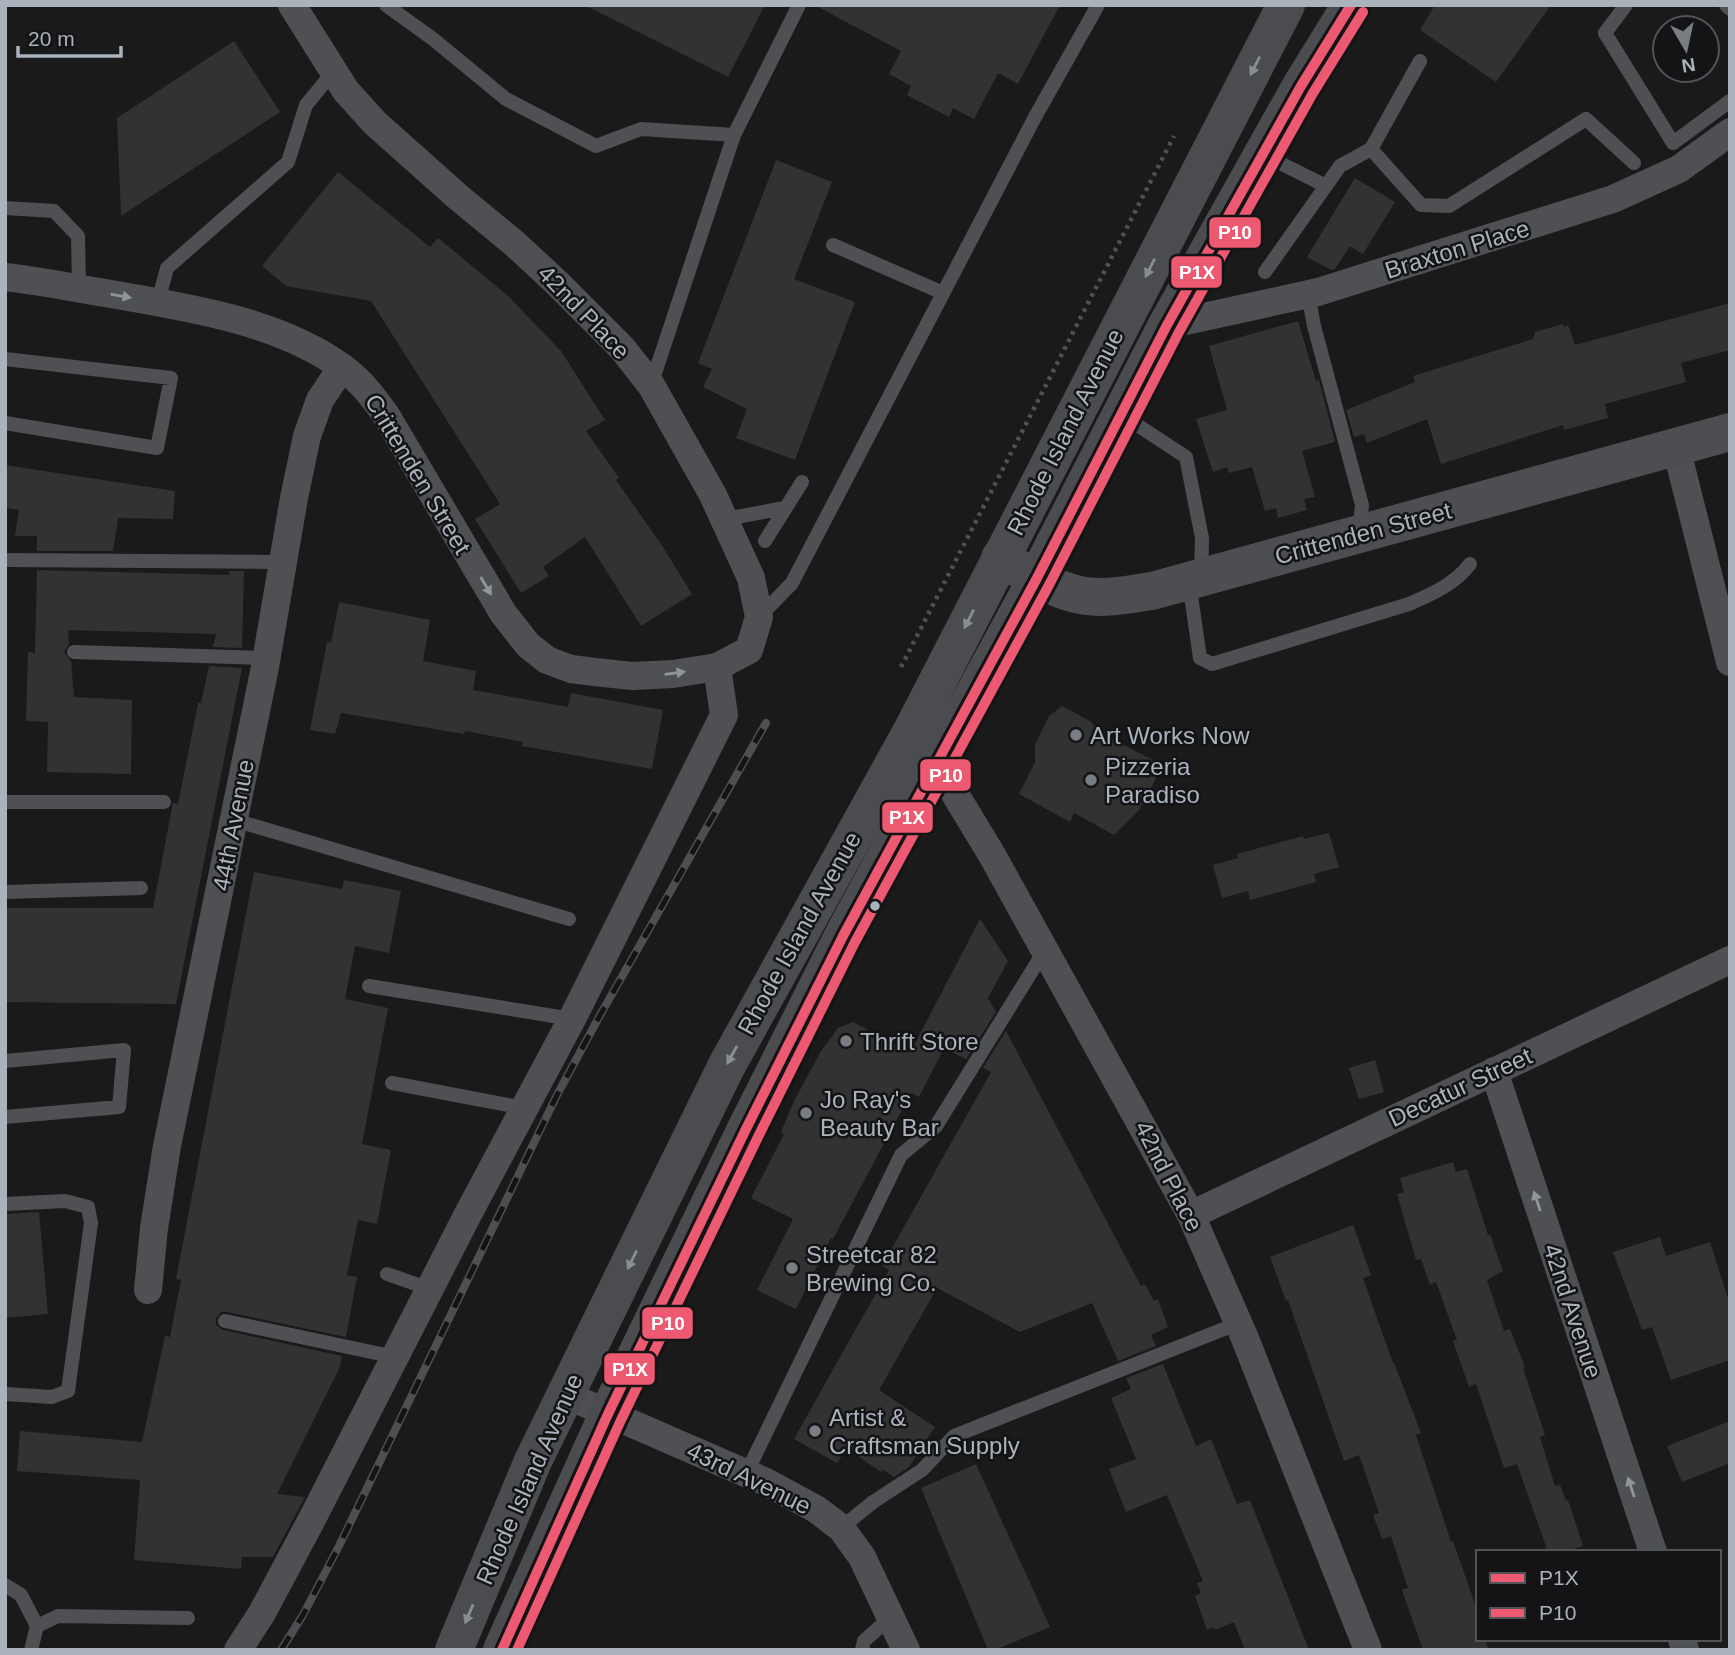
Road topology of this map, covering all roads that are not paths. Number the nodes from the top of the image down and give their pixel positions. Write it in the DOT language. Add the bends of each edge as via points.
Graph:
graph roads {
  1 [pos="292,5"];
  2 [pos="386,5"];
  3 [pos="799,5"];
  4 [pos="1098,5"];
  5 [pos="1286,5"];
  6 [pos="1350,5"];
  7 [pos="1626,5"];
  8 [pos="1726,5"];
  9 [pos="1730,9"];
  10 [pos="1420,61"];
  11 [pos="334,71"];
  12 [pos="1730,101"];
  13 [pos="1730,132"];
  14 [pos="734,135"];
  15 [pos="1371,149"];
  16 [pos="1263,154"];
  17 [pos="1634,163"];
  18 [pos="1326,186"];
  19 [pos="5,208"];
  20 [pos="834,245"];
  21 [pos="1265,272"];
  22 [pos="5,277"];
  23 [pos="79,289"];
  24 [pos="943,293"];
  25 [pos="1308,294"];
  26 [pos="158,302"];
  27 [pos="1167,325"];
  28 [pos="5,359"];
  29 [pos="342,367"];
  30 [pos="651,385"];
  31 [pos="1121,415"];
  32 [pos="5,423"];
  33 [pos="1730,432"];
  34 [pos="1676,447"];
  35 [pos="802,482"];
  36 [pos="785,508"];
  37 [pos="725,520"];
  38 [pos="1359,534"];
  39 [pos="765,541"];
  40 [pos="1000,558"];
  41 [pos="5,560"];
  42 [pos="283,562"];
  43 [pos="1470,564"];
  44 [pos="1037,578"];
  45 [pos="1195,579"];
  46 [pos="759,617"];
  47 [pos="74,652"];
  48 [pos="267,659"];
  49 [pos="1730,662"];
  50 [pos="717,667"];
  51 [pos="913,729"];
  52 [pos="938,763"];
  53 [pos="164,802"];
  54 [pos="5,803"];
  55 [pos="234,820"];
  56 [pos="141,888"];
  57 [pos="5,892"];
  58 [pos="569,919"];
  59 [pos="1045,950"];
  60 [pos="1730,960"];
  61 [pos="369,986"];
  62 [pos="572,1019"];
  63 [pos="5,1061"];
  64 [pos="1494,1071"];
  65 [pos="392,1083"];
  66 [pos="524,1108"];
  67 [pos="5,1117"];
  68 [pos="5,1204"];
  69 [pos="1191,1215"];
  70 [pos="387,1274"];
  71 [pos="429,1289"];
  72 [pos="148,1290"];
  73 [pos="225,1321"];
  74 [pos="1239,1323"];
  75 [pos="395,1357"];
  76 [pos="5,1394"];
  77 [pos="566,1395"];
  78 [pos="608,1414"];
  79 [pos="746,1474"];
  80 [pos="841,1528"];
  81 [pos="1652,1550"];
  82 [pos="5,1585"];
  83 [pos="892,1616"];
  84 [pos="188,1618"];
  85 [pos="37,1626"];
  86 [pos="31,1650"];
  87 [pos="238,1650"];
  88 [pos="454,1650"];
  89 [pos="502,1650"];
  90 [pos="862,1650"];
  91 [pos="906,1650"];
  92 [pos="1368,1650"];
  1 -- 11 [label="street, 42nd Place"];
  2 -- 14 [label="lane" via="506,99 596,146 641,129"];
  3 -- 14 [label="lane"];
  4 -- 24 [label="lane"];
  5 -- 40 [label="main road, Rhode Island Avenue, one-way"];
  6 -- 16 [label="main road, Rhode Island Avenue"];
  7 -- 12 [label="lane" via="1605,33 1673,143"];
  8 -- 9 [label="lane"];
  10 -- 15 [label="lane"];
  11 -- 26 [label="lane" via="306,105 288,162 167,268"];
  11 -- 30 [label="street, 42nd Place" via="375,123 573,298"];
  13 -- 25 [label="street, Braxton Place" via="1679,169 1613,199"];
  14 -- 30 [label="lane"];
  15 -- 17 [label="lane" via="1421,205 1449,206 1586,119"];
  15 -- 18 [label="lane" via="1340,166"];
  16 -- 18 [label="lane"];
  16 -- 27 [label="main road, Rhode Island Avenue"];
  18 -- 21 [label="lane"];
  19 -- 23 [label="lane" via="54,211 78,236"];
  20 -- 24 [label="lane"];
  22 -- 23 [label="street, Crittenden Street"];
  23 -- 26 [label="street, Crittenden Street, one-way"];
  24 -- 46 [label="lane" via="792,583"];
  25 -- 27 [label="street, Braxton Place"];
  25 -- 38 [label="lane" via="1362,505"];
  26 -- 29 [label="street, Crittenden Street" via="256,327 299,343"];
  27 -- 31 [label="main road, Rhode Island Avenue"];
  28 -- 32 [label="lane" via="171,377 157,448"];
  29 -- 42 [label="street, 44th Avenue" via="320,400 307,436"];
  29 -- 50 [label="street, Crittenden Street, one-way" via="366,387 386,415 496,603 528,645 547,660 595,672 632,676"];
  30 -- 37 [label="street, 42nd Place"];
  31 -- 44 [label="main road, Rhode Island Avenue"];
  31 -- 45 [label="lane" via="1186,457 1202,538"];
  33 -- 34 [label="street, Crittenden Street"];
  34 -- 38 [label="street, Crittenden Street"];
  34 -- 49 [label="street"];
  35 -- 36 [label="lane"];
  36 -- 37 [label="lane"];
  36 -- 39 [label="lane"];
  37 -- 46 [label="street, 42nd Place" via="751,578"];
  38 -- 45 [label="street, Crittenden Street"];
  40 -- 44 [label="street, Crittenden Street"];
  40 -- 51 [label="main road, Rhode Island Avenue, one-way"];
  41 -- 42 [label="lane"];
  42 -- 48 [label="street, 44th Avenue"];
  43 -- 45 [label="lane" via="1437,591 1409,604 1212,664 1200,658"];
  44 -- 45 [label="street, Crittenden Street" via="1068,592 1112,597"];
  44 -- 52 [label="main road, Rhode Island Avenue"];
  46 -- 50 [label="street, 42nd Place" via="749,650"];
  47 -- 48 [label="lane"];
  48 -- 55 [label="street, 44th Avenue"];
  50 -- 62 [label="street" via="724,715"];
  51 -- 52 [label="street, 42nd Place"];
  51 -- 77 [label="main road, Rhode Island Avenue, one-way" via="727,1065"];
  52 -- 59 [label="street, 42nd Place"];
  52 -- 78 [label="main road, Rhode Island Avenue" via="843,936"];
  53 -- 54 [label="lane"];
  55 -- 58 [label="lane"];
  55 -- 72 [label="street, 44th Avenue" via="167,1146"];
  56 -- 57 [label="lane"];
  59 -- 69 [label="street, 42nd Place"];
  59 -- 79 [label="lane" via="936,1126 901,1155"];
  60 -- 64 [label="street, Decatur Street"];
  61 -- 62 [label="lane"];
  62 -- 66 [label="street"];
  63 -- 67 [label="lane" via="124,1050 119,1107"];
  64 -- 69 [label="street, Decatur Street"];
  81 -- 64 [label="street, 42nd Avenue, one-way"];
  65 -- 66 [label="lane"];
  66 -- 71 [label="street"];
  68 -- 76 [label="lane" via="65,1201 88,1207 91,1223 68,1391 52,1397"];
  69 -- 74 [label="street, 42nd Place"];
  70 -- 71 [label="lane"];
  71 -- 75 [label="street"];
  73 -- 75 [label="lane"];
  74 -- 80 [label="lane" via="954,1436 922,1470"];
  74 -- 92 [label="street, 42nd Place"];
  75 -- 87 [label="street"];
  77 -- 78 [label="street, 43rd Avenue"];
  77 -- 88 [label="main road, Rhode Island Avenue, one-way" via="533,1461"];
  78 -- 79 [label="street, 43rd Avenue"];
  78 -- 89 [label="main road, Rhode Island Avenue"];
  79 -- 80 [label="street, 43rd Avenue" via="816,1509"];
  80 -- 83 [label="street, 43rd Avenue" via="862,1557"];
  82 -- 85 [label="lane" via="21,1595"];
  83 -- 90 [label="lane" via="864,1641"];
  83 -- 91 [label="street, 43rd Avenue"];
  84 -- 85 [label="lane" via="58,1616"];
  85 -- 86 [label="lane"];
}
